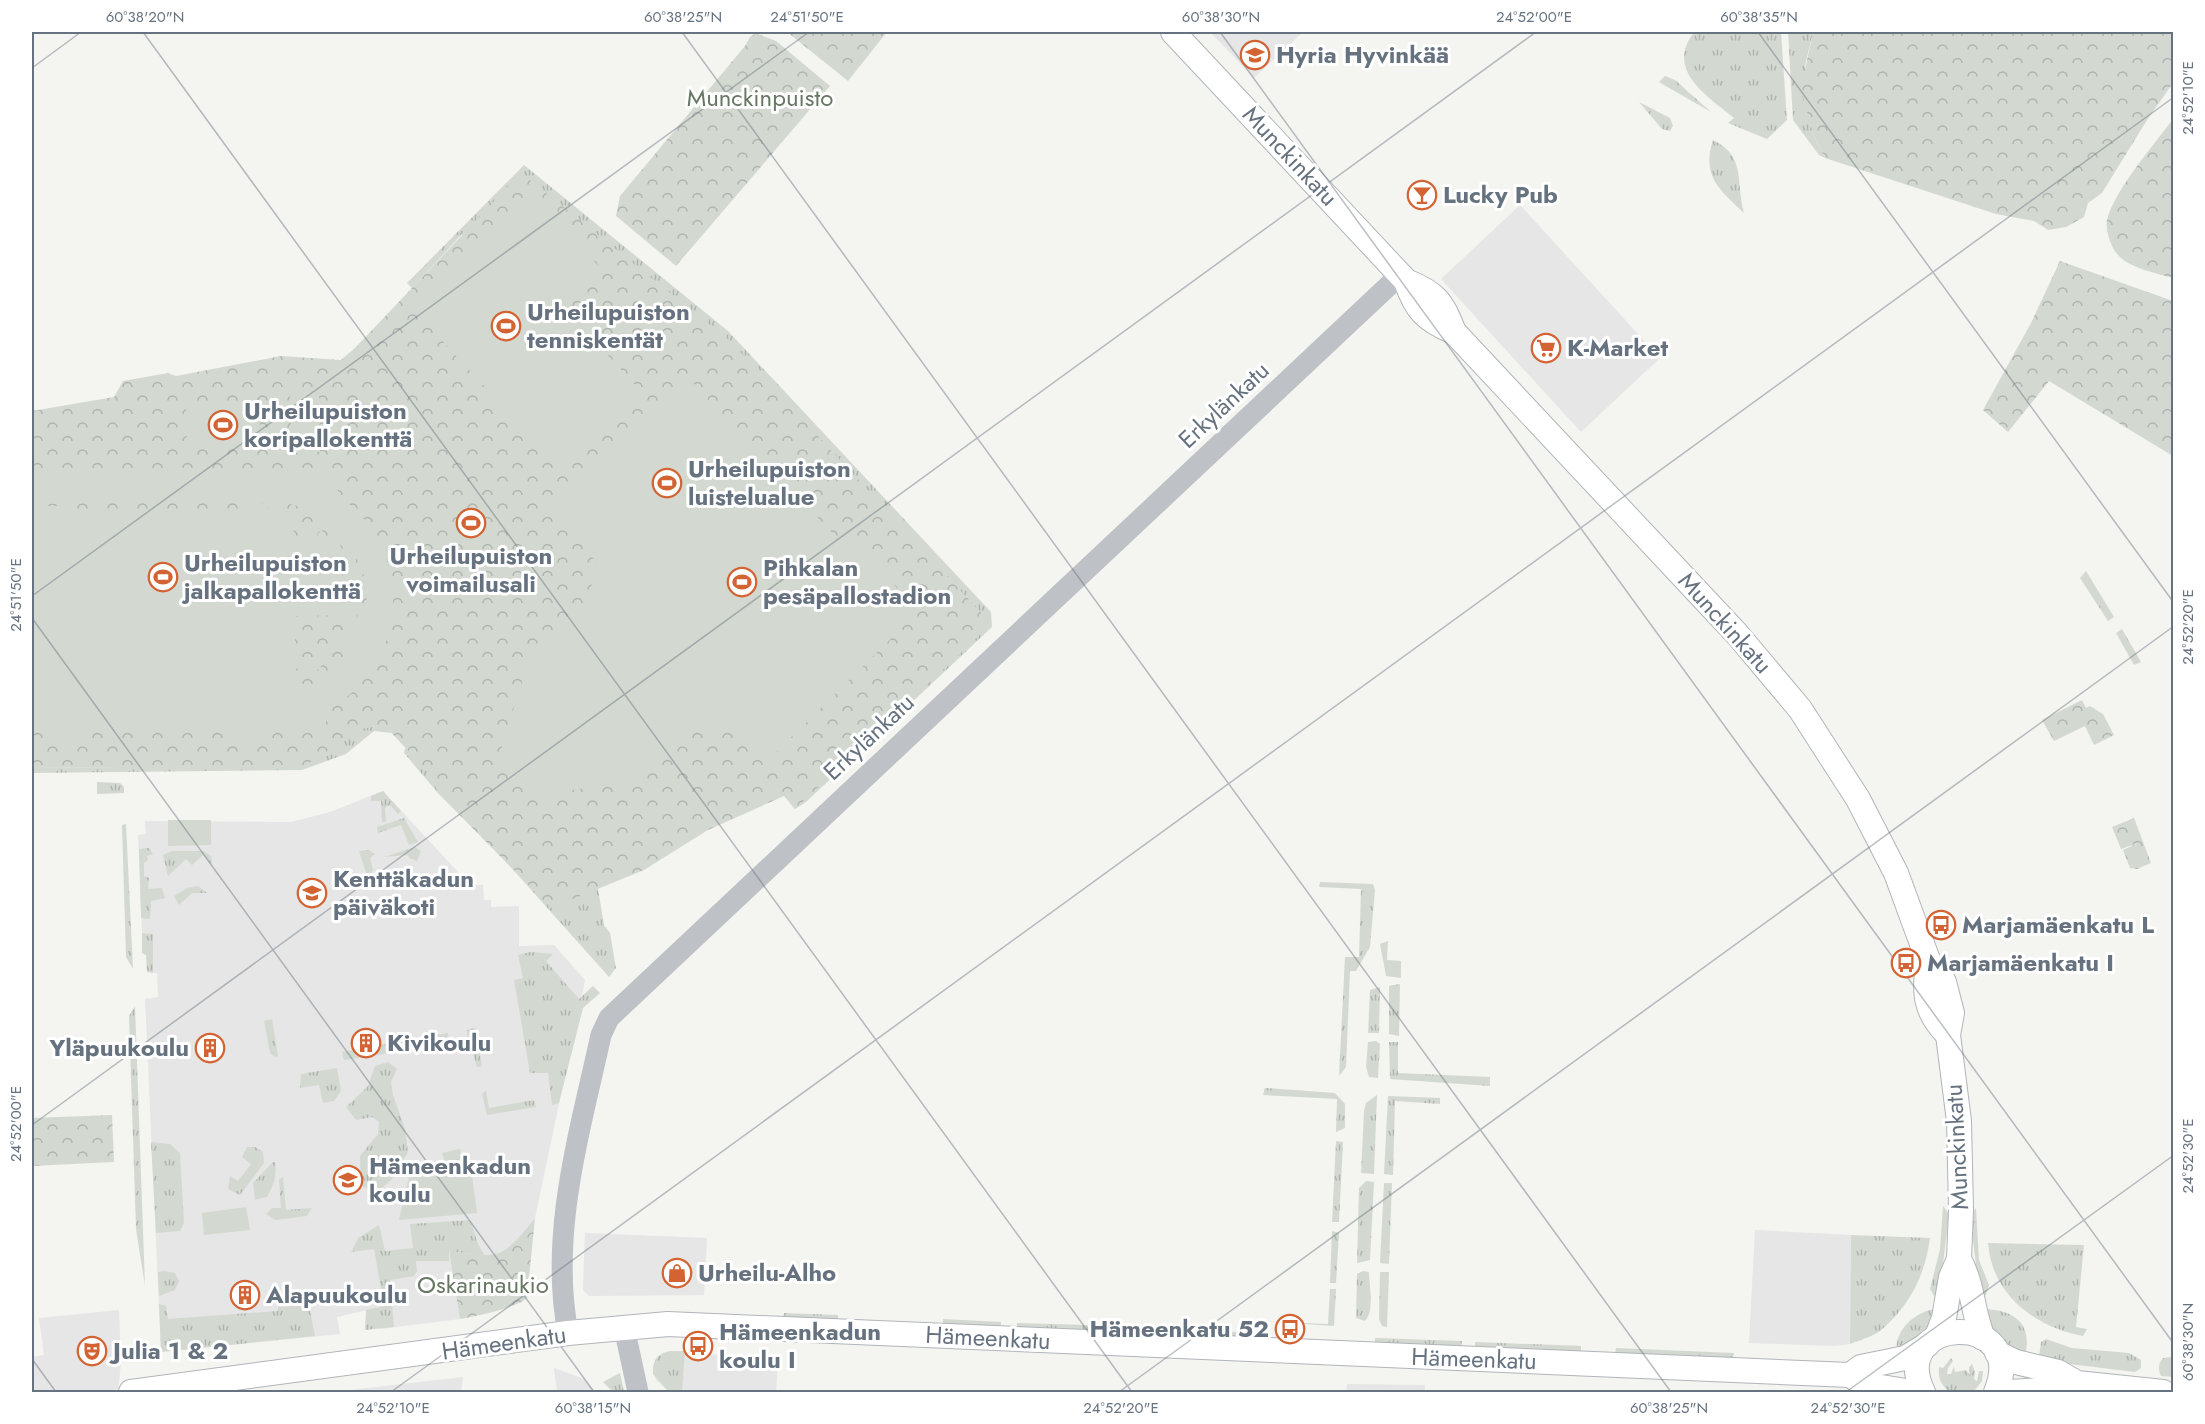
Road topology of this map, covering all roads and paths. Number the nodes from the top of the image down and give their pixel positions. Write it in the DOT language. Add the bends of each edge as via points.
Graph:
graph roads {
  1 [pos="1173,32"];
  2 [pos="1403,278"];
  3 [pos="1959,1259"];
  4 [pos="624,1327"];
  5 [pos="568,1334"];
  6 [pos="1932,1341"];
  7 [pos="1990,1345"];
  8 [pos="1850,1374"];
  9 [pos="2078,1383"];
  10 [pos="131,1392"];
  11 [pos="638,1392"];
  12 [pos="1912,1392"];
  13 [pos="1923,1392"];
  14 [pos="1996,1392"];
  15 [pos="2009,1392"];
  16 [pos="2163,1392"];
  1 -- 2 [label="main road, Munckinkatu"];
  2 -- 3 [label="main road, Munckinkatu" via="1435,297 1446,309 1454,332 1737,634 1800,709 1878,836 1928,960 1944,982 1953,1013 1948,1035 1959,1121"];
  2 -- 5 [label="street, Erkylänkatu" via="609,1018 601,1035 571,1163 563,1287"];
  3 -- 6 [label="main road, Munckinkatu" via="1951,1277 1944,1318"];
  3 -- 7 [label="main road, Munckinkatu" via="1969,1277 1975,1319"];
  4 -- 5 [label="main road, Hämeenkatu"];
  4 -- 8 [label="main road, Hämeenkatu" via="668,1324 777,1328"];
  4 -- 11 [label="street"];
  5 -- 10 [label="main road, Hämeenkatu"];
  6 -- 7 [label="main road, Hämeenkatu" via="1949,1331 1963,1330"];
  6 -- 8 [label="main road, Hämeenkatu" via="1905,1358 1861,1367"];
  6 -- 13 [label="main road, Munckinkatu" via="1920,1357 1917,1370"];
  7 -- 9 [label="main road" via="2016,1362 2058,1372"];
  7 -- 14 [label="main road, Munckinkatu" via="2001,1367"];
  8 -- 12 [label="main road, Hämeenkatu" via="1863,1384"];
  9 -- 15 [label="main road" via="2058,1389"];
  9 -- 16 [label="main road"];
}
